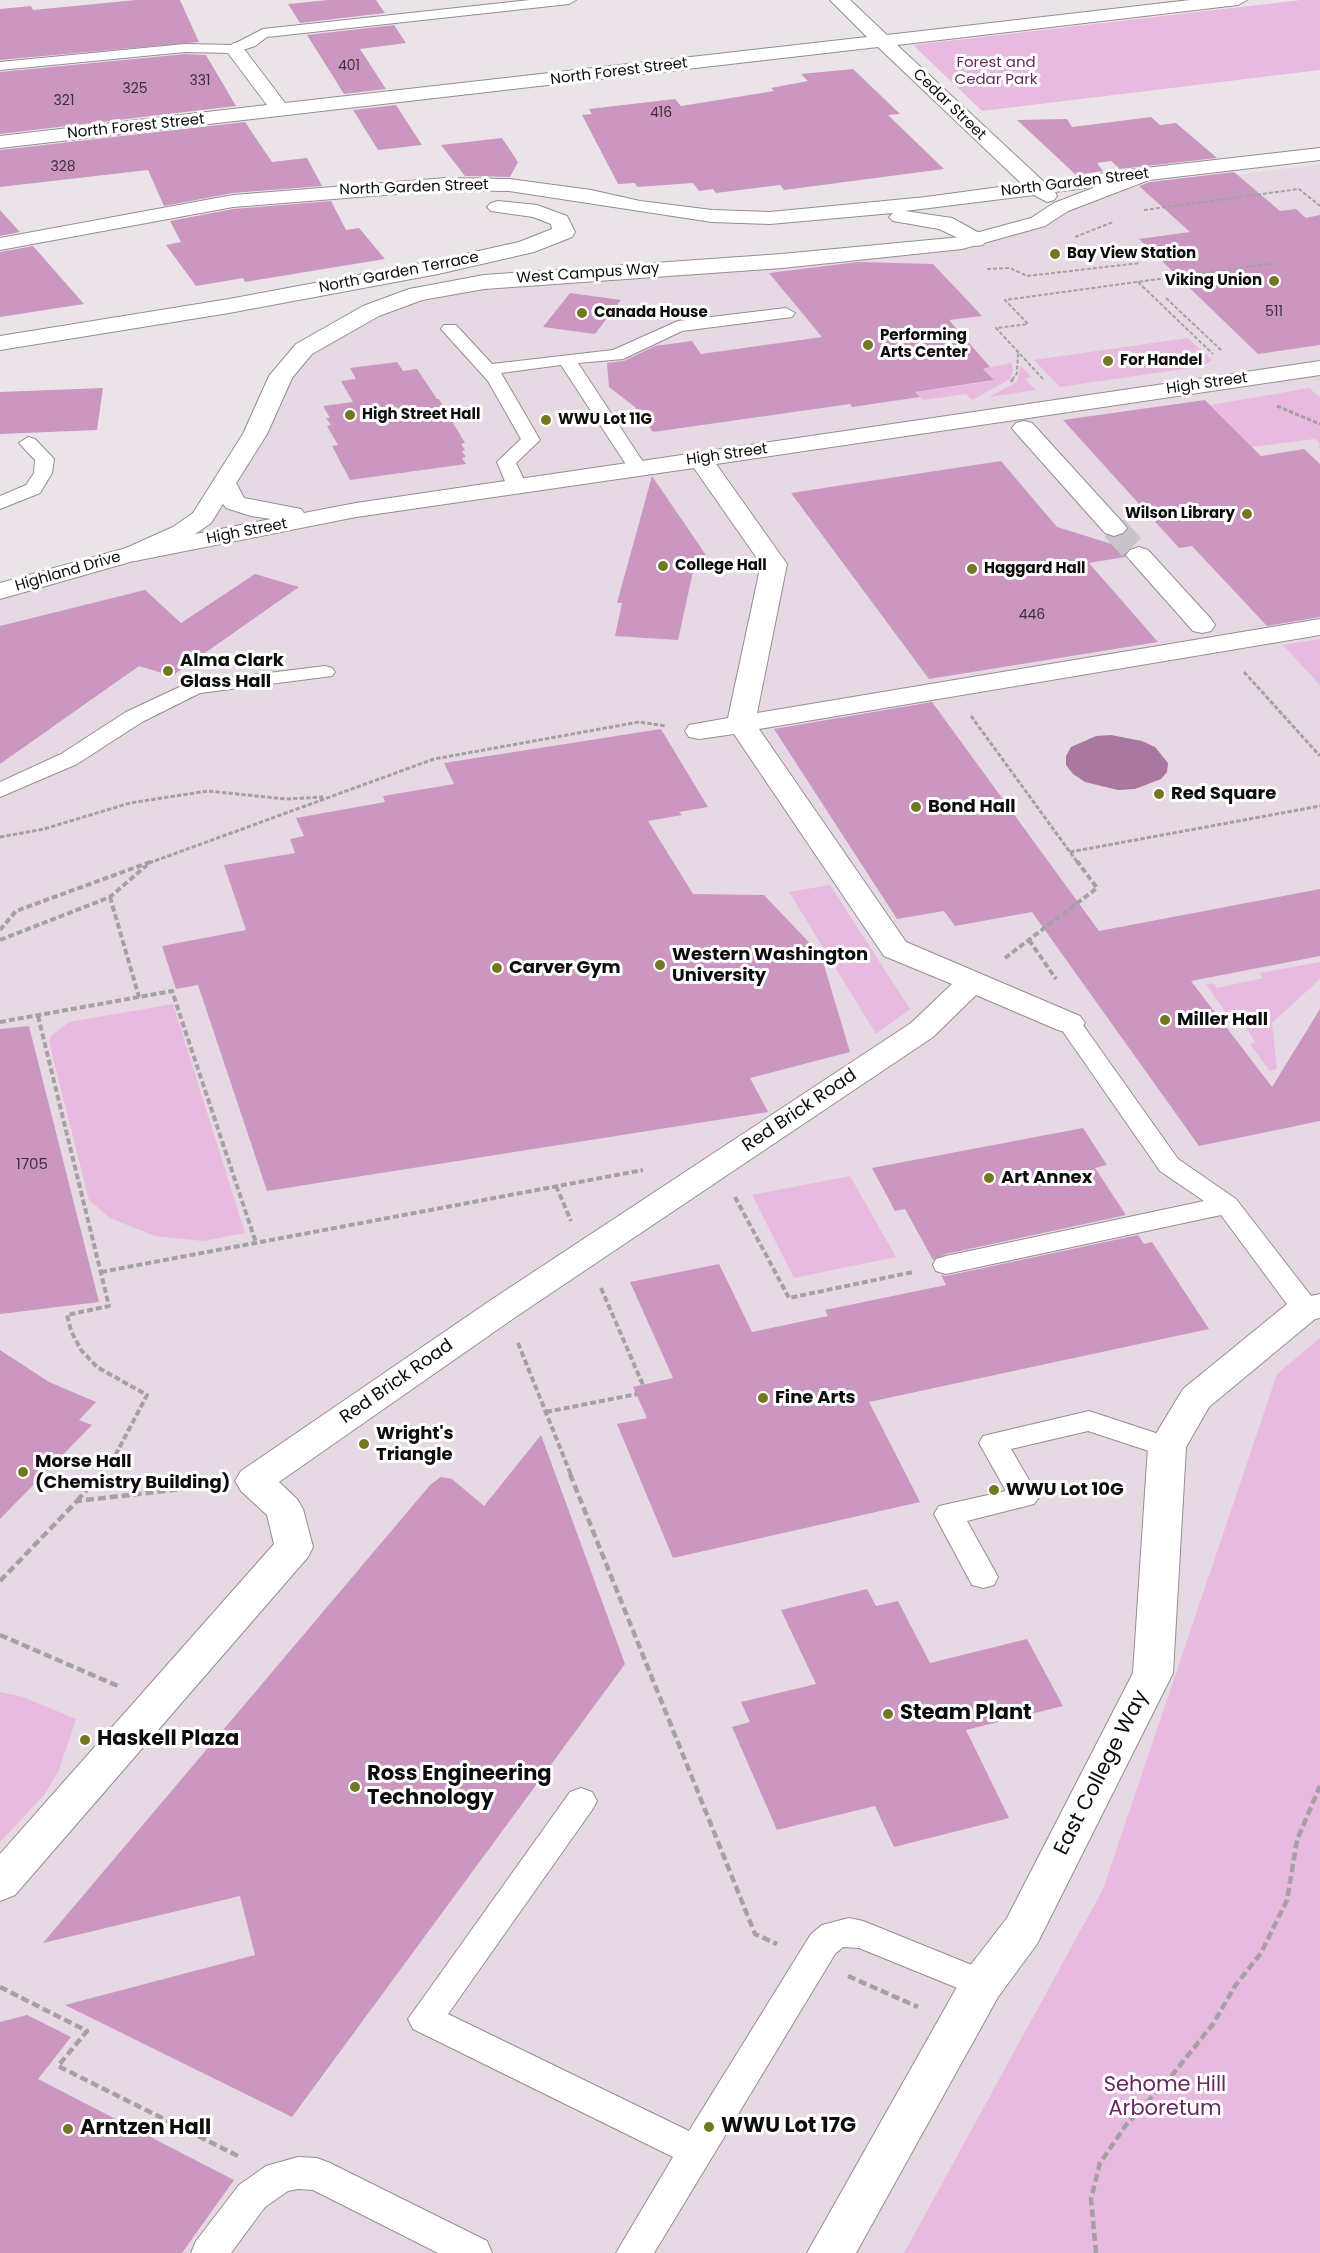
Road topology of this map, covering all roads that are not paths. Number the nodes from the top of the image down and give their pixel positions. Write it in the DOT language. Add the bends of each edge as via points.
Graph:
graph roads {
  1 [pos="569,0"];
  2 [pos="839,0"];
  3 [pos="1238,0"];
  4 [pos="883,42"];
  5 [pos="234,49"];
  6 [pos="0,66"];
  7 [pos="281,111"];
  8 [pos="0,142"];
  9 [pos="1320,154"];
  10 [pos="1145,174"];
  11 [pos="1036,187"];
  12 [pos="340,191"];
  13 [pos="1061,207"];
  14 [pos="830,214"];
  15 [pos="975,240"];
  16 [pos="0,244"];
  17 [pos="786,313"];
  18 [pos="450,329"];
  19 [pos="0,343"];
  20 [pos="617,355"];
  21 [pos="645,356"];
  22 [pos="566,358"];
  23 [pos="487,370"];
  24 [pos="1318,381"];
  25 [pos="1024,428"];
  26 [pos="28,443"];
  27 [pos="700,459"];
  28 [pos="638,468"];
  29 [pos="225,484"];
  30 [pos="517,486"];
  31 [pos="0,503"];
  32 [pos="327,516"];
  33 [pos="1114,528"];
  34 [pos="135,553"];
  35 [pos="1138,555"];
  36 [pos="0,591"];
  37 [pos="1320,627"];
  38 [pos="1211,634"];
  39 [pos="325,672"];
  40 [pos="741,724"];
  41 [pos="699,732"];
  42 [pos="0,790"];
  43 [pos="986,972"];
  44 [pos="1069,1023"];
  45 [pos="1227,1205"];
  46 [pos="946,1265"];
  47 [pos="1313,1307"];
  48 [pos="1167,1447"];
  49 [pos="982,1577"];
  50 [pos="581,1801"];
  51 [pos="0,1883"];
  52 [pos="982,1984"];
  53 [pos="696,2151"];
  54 [pos="208,2253"];
  55 [pos="474,2253"];
  56 [pos="634,2253"];
  57 [pos="831,2253"];
  1 -- 5 [label="lane" via="263,33"];
  2 -- 4 [label="street, Cedar Street"];
  3 -- 4 [label="street, North Forest Street"];
  4 -- 7 [label="street, North Forest Street"];
  4 -- 11 [label="street, Cedar Street"];
  5 -- 6 [label="lane" via="186,48"];
  5 -- 7 [label="street"];
  7 -- 8 [label="street, North Forest Street"];
  9 -- 10 [label="street, North Garden Street"];
  10 -- 11 [label="street, North Garden Street"];
  10 -- 13 [label="street, West Campus Way"];
  11 -- 13 [label="street, Cedar Street"];
  11 -- 14 [label="street, North Garden Street"];
  12 -- 14 [label="street, North Garden Street" via="446,184 509,185 712,216"];
  12 -- 16 [label="street, North Garden Street" via="233,201"];
  12 -- 19 [label="street, North Garden Terrace" via="368,200 445,201 537,211 560,220 564,232 526,247 438,267"];
  13 -- 15 [label="street, West Campus Way" via="1038,222"];
  14 -- 15 [label="street, North Garden Street" via="918,218 944,224"];
  15 -- 29 [label="street, West Campus Way" via="782,261 484,282 417,294 371,311 304,349 281,376 255,434"];
  17 -- 20 [label="lane" via="678,326"];
  18 -- 23 [label="lane"];
  20 -- 21 [label="lane"];
  20 -- 22 [label="lane"];
  22 -- 23 [label="lane"];
  22 -- 28 [label="lane"];
  23 -- 30 [label="lane" via="531,440 506,462"];
  24 -- 27 [label="street, High Street"];
  25 -- 33 [label="street"];
  26 -- 31 [label="lane" via="45,459 43,473 33,489"];
  27 -- 28 [label="street, High Street"];
  27 -- 40 [label="street" via="774,564"];
  28 -- 30 [label="street, High Street"];
  29 -- 32 [label="street" via="235,503 251,509"];
  29 -- 34 [label="street, West Campus Way" via="202,518 182,532"];
  30 -- 32 [label="street, High Street"];
  32 -- 34 [label="street, High Street"];
  34 -- 36 [label="street, Highland Drive"];
  35 -- 38 [label="street"];
  37 -- 38 [label="street"];
  38 -- 40 [label="street" via="951,689"];
  39 -- 42 [label="lane" via="195,687 134,717 69,759"];
  40 -- 41 [label="street"];
  40 -- 43 [label="street" via="895,949"];
  43 -- 44 [label="street"];
  43 -- 51 [label="street, Red Brick Road" via="922,1030 504,1308 254,1481 284,1509 294,1546"];
  44 -- 45 [label="lane" via="1169,1165"];
  45 -- 46 [label="lane"];
  45 -- 47 [label="lane"];
  47 -- 48 [label="street, East College Way" via="1196,1398"];
  48 -- 49 [label="lane" via="1089,1421 993,1443 1024,1497 949,1514"];
  48 -- 52 [label="street, East College Way" via="1153,1673 1022,1931"];
  50 -- 53 [label="lane" via="424,2019"];
  52 -- 53 [label="lane" via="863,1935 834,1935 823,1944"];
  52 -- 57 [label="street, East College Way"];
  53 -- 56 [label="lane"];
  54 -- 55 [label="lane" via="252,2196 279,2177 298,2173 317,2174"];
}
